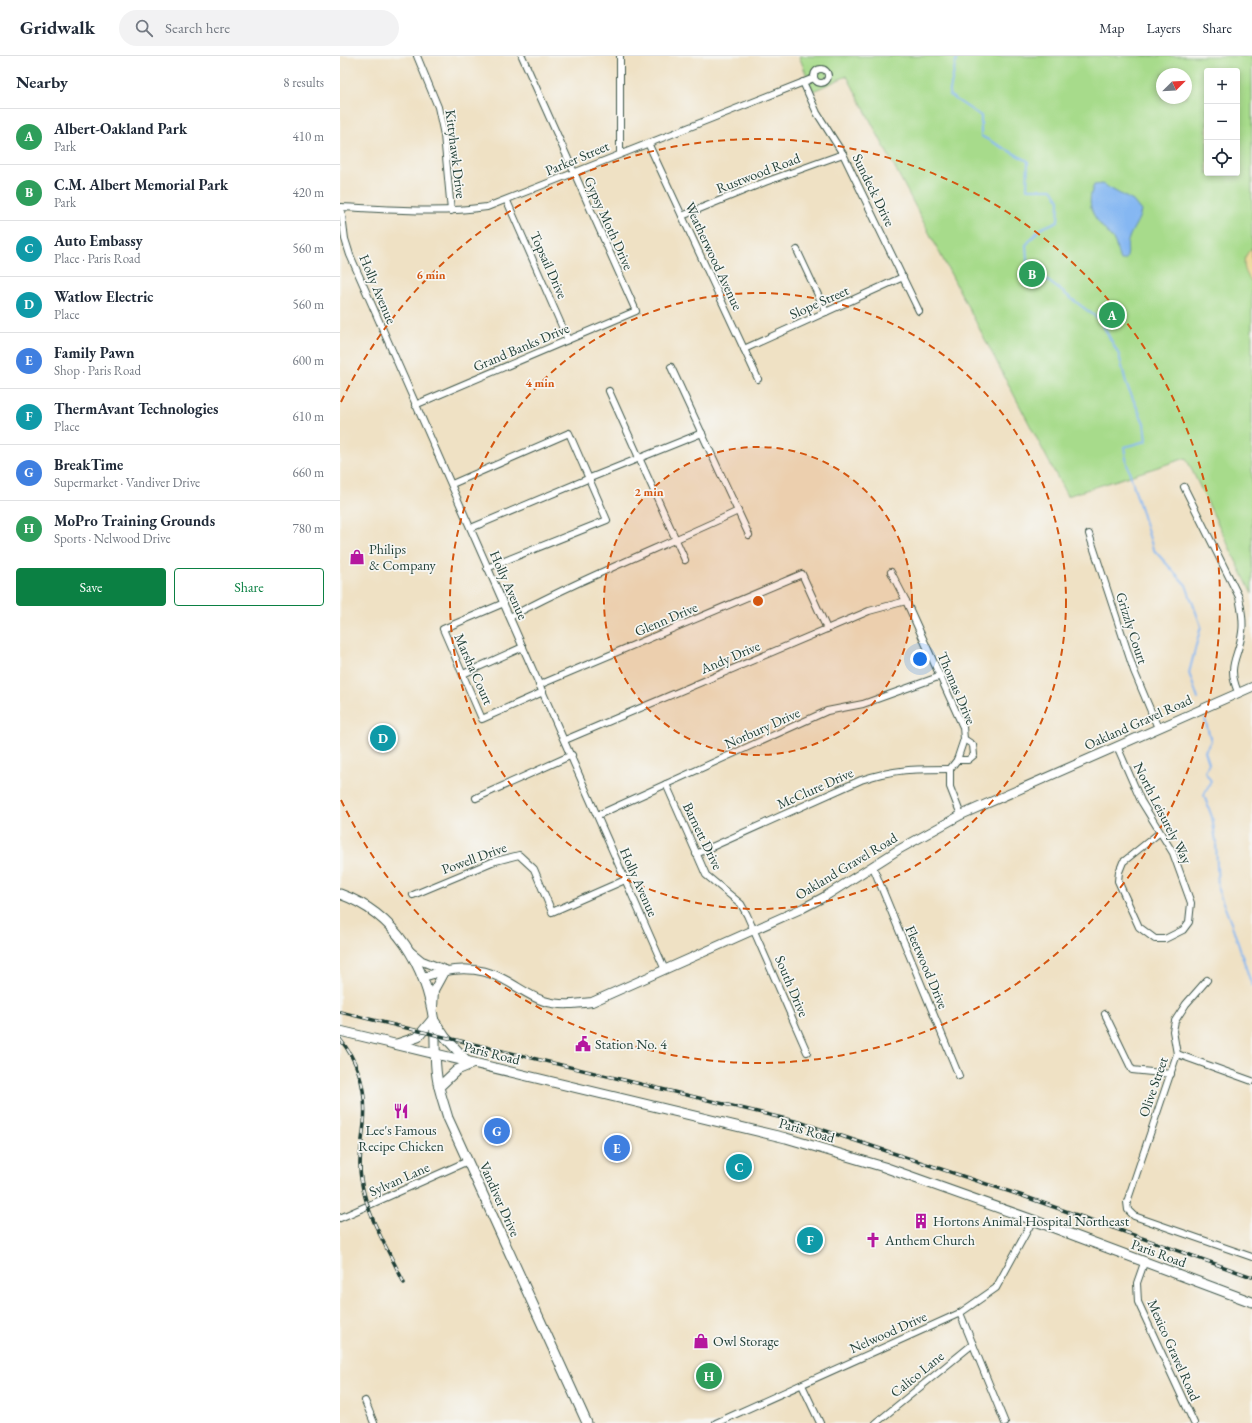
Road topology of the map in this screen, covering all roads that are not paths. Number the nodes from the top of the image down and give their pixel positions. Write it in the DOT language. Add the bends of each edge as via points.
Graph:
graph roads {
  1 [pos="417,56"];
  2 [pos="522,56"];
  3 [pos="620,56"];
  4 [pos="814,78"];
  5 [pos="803,82"];
  6 [pos="648,143"];
  7 [pos="620,154"];
  8 [pos="844,154"];
  9 [pos="574,173"];
  10 [pos="507,201"];
  11 [pos="340,207"];
  12 [pos="451,211"];
  13 [pos="682,216"];
  14 [pos="796,250"];
  15 [pos="903,278"];
  16 [pos="636,311"];
  17 [pos="919,311"];
  18 [pos="826,312"];
  19 [pos="568,340"];
  20 [pos="744,349"];
  21 [pos="671,367"];
  22 [pos="758,379"];
  23 [pos="609,391"];
  24 [pos="415,405"];
  25 [pos="702,433"];
  26 [pos="638,459"];
  27 [pos="590,478"];
  28 [pos="452,484"];
  29 [pos="1184,487"];
  30 [pos="738,511"];
  31 [pos="471,528"];
  32 [pos="1088,534"];
  33 [pos="749,535"];
  34 [pos="675,541"];
  35 [pos="685,560"];
  36 [pos="487,568"];
  37 [pos="891,572"];
  38 [pos="906,601"];
  39 [pos="504,603"];
  40 [pos="510,617"];
  41 [pos="827,629"];
  42 [pos="524,647"];
  43 [pos="463,674"];
  44 [pos="941,676"];
  45 [pos="540,685"];
  46 [pos="1252,687"];
  47 [pos="543,692"];
  48 [pos="1238,692"];
  49 [pos="1158,728"];
  50 [pos="964,739"];
  51 [pos="565,740"];
  52 [pos="1117,746"];
  53 [pos="572,755"];
  54 [pos="957,760"];
  55 [pos="950,769"];
  56 [pos="666,784"];
  57 [pos="476,798"];
  58 [pos="598,815"];
  59 [pos="961,816"];
  60 [pos="1159,833"];
  61 [pos="696,854"];
  62 [pos="872,867"];
  63 [pos="625,880"];
  64 [pos="340,894"];
  65 [pos="413,895"];
  66 [pos="755,930"];
  67 [pos="410,950"];
  68 [pos="445,970"];
  69 [pos="665,970"];
  70 [pos="423,977"];
  71 [pos="1207,980"];
  72 [pos="1105,1014"];
  73 [pos="433,1016"];
  74 [pos="340,1031"];
  75 [pos="395,1044"];
  76 [pos="807,1052"];
  77 [pos="435,1054"];
  78 [pos="1177,1054"];
  79 [pos="471,1062"];
  80 [pos="1171,1074"];
  81 [pos="960,1076"];
  82 [pos="1252,1081"];
  83 [pos="439,1087"];
  84 [pos="468,1161"];
  85 [pos="340,1218"];
  86 [pos="1033,1220"];
  87 [pos="1252,1257"];
  88 [pos="1144,1263"];
  89 [pos="1252,1302"];
  90 [pos="960,1313"];
  91 [pos="973,1344"];
  92 [pos="802,1385"];
  93 [pos="365,1401"];
  94 [pos="374,1423"];
  95 [pos="587,1423"];
  96 [pos="716,1423"];
  97 [pos="820,1423"];
  98 [pos="876,1423"];
  99 [pos="1005,1423"];
  100 [pos="1194,1423"];
  1 -- 12 [label="street, Kittyhawk Drive" via="438,107 444,134"];
  2 -- 9 [label="street, Gypsy Moth Drive"];
  3 -- 7 [label="street"];
  4 -- 5 [label="street, Parker Street"];
  5 -- 6 [label="street, Parker Street"];
  5 -- 8 [label="street, Sundeck Drive" via="817,113"];
  6 -- 7 [label="street, Parker Street"];
  6 -- 13 [label="street, Weatherwood Avenue"];
  7 -- 9 [label="street, Parker Street"];
  8 -- 13 [label="street, Rustwood Road" via="765,182"];
  8 -- 15 [label="street, Sundeck Drive"];
  9 -- 10 [label="street, Parker Street"];
  9 -- 16 [label="street, Gypsy Moth Drive"];
  10 -- 12 [label="street, Parker Street" via="487,207"];
  10 -- 19 [label="street, Topsail Drive"];
  11 -- 12 [label="street, Parker Street"];
  11 -- 24 [label="street, Holly Avenue" via="350,254"];
  13 -- 20 [label="street, Weatherwood Avenue"];
  14 -- 18 [label="street"];
  15 -- 17 [label="street, Sundeck Drive"];
  15 -- 18 [label="street, Slope Street"];
  16 -- 19 [label="street, Grand Banks Drive"];
  18 -- 20 [label="street, Slope Street"];
  19 -- 24 [label="street, Grand Banks Drive"];
  20 -- 22 [label="street, Weatherwood Avenue"];
  21 -- 25 [label="street"];
  23 -- 26 [label="street"];
  24 -- 28 [label="street, Holly Avenue"];
  25 -- 26 [label="street"];
  25 -- 30 [label="street"];
  26 -- 27 [label="street"];
  26 -- 34 [label="street"];
  27 -- 28 [label="street" via="569,433"];
  27 -- 31 [label="street"];
  27 -- 36 [label="street" via="607,520"];
  28 -- 31 [label="street, Holly Avenue"];
  29 -- 48 [label="street" via="1239,597 1242,632 1232,664 1233,680"];
  30 -- 33 [label="street"];
  30 -- 34 [label="street"];
  31 -- 36 [label="street, Holly Avenue"];
  32 -- 49 [label="street, Grizzly Court" via="1134,671"];
  34 -- 35 [label="street"];
  34 -- 40 [label="street" via="550,595"];
  36 -- 39 [label="street, Holly Avenue"];
  37 -- 38 [label="street, Thomas Drive"];
  38 -- 41 [label="street, Andy Drive" via="869,611"];
  38 -- 44 [label="street, Thomas Drive"];
  39 -- 40 [label="street, Holly Avenue"];
  39 -- 43 [label="street, Marsha Court" via="443,629"];
  40 -- 42 [label="street, Holly Avenue"];
  41 -- 45 [label="street, Glenn Drive" via="802,574"];
  41 -- 51 [label="street, Andy Drive"];
  42 -- 43 [label="street"];
  42 -- 45 [label="street, Holly Avenue"];
  43 -- 47 [label="street, Marsha Court" via="482,719"];
  44 -- 50 [label="street, Thomas Drive" via="963,727"];
  44 -- 56 [label="street, Norbury Drive" via="863,704 827,711"];
  45 -- 47 [label="street, Holly Avenue"];
  46 -- 48 [label="street, Oakland Gravel Road"];
  47 -- 51 [label="street, Holly Avenue"];
  48 -- 49 [label="street, Oakland Gravel Road"];
  49 -- 52 [label="street, Oakland Gravel Road"];
  50 -- 54 [label="street, Thomas Drive"];
  50 -- 54 [label="street" via="973,745 974,755 968,760"];
  51 -- 53 [label="street, Holly Avenue"];
  52 -- 59 [label="street, Oakland Gravel Road"];
  52 -- 60 [label="street, North Leisurely Way" via="1141,801"];
  53 -- 57 [label="street"];
  53 -- 58 [label="street, Holly Avenue"];
  54 -- 55 [label="street, Thomas Drive"];
  55 -- 59 [label="street" via="950,787"];
  55 -- 61 [label="street, McClure Drive" via="909,768 884,772"];
  56 -- 58 [label="street, Norbury Drive"];
  56 -- 61 [label="street, Barnett Drive"];
  58 -- 63 [label="street, Holly Avenue"];
  59 -- 62 [label="street, Oakland Gravel Road"];
  60 -- 60 [label="street, North Leisurely Way" via="1173,853 1192,912 1183,930 1165,939 1155,939 1138,927 1118,881 1123,862"];
  61 -- 66 [label="street, Barnett Drive" via="706,875 741,904"];
  62 -- 66 [label="street, Oakland Gravel Road" via="824,897"];
  62 -- 81 [label="street, Fleetwood Drive"];
  63 -- 65 [label="street, Powell Drive" via="552,912 534,869 520,855 492,862"];
  63 -- 69 [label="street, Holly Avenue"];
  64 -- 67 [label="main road, Vandiver Drive" via="361,903 379,916 396,931"];
  66 -- 69 [label="street, Oakland Gravel Road"];
  66 -- 76 [label="street, South Drive"];
  67 -- 68 [label="street" via="422,961"];
  67 -- 70 [label="main road, Vandiver Drive"];
  68 -- 69 [label="street, Oakland Gravel Road" via="468,969 488,973 545,1001 573,1005 608,996"];
  68 -- 70 [label="street, Oakland Gravel Road"];
  68 -- 73 [label="street" via="434,990"];
  70 -- 73 [label="main road, Vandiver Drive"];
  71 -- 78 [label="street, Olive Street" via="1186,1004 1176,1021 1173,1031"];
  72 -- 80 [label="street" via="1132,1070"];
  73 -- 75 [label="main road" via="418,1037"];
  73 -- 77 [label="main road, Vandiver Drive"];
  73 -- 79 [label="main road" via="445,1037"];
  74 -- 75 [label="main road, Paris Road"];
  75 -- 77 [label="main road, Paris Road"];
  77 -- 79 [label="main road, Paris Road"];
  77 -- 83 [label="main road, Vandiver Drive"];
  78 -- 80 [label="street, Olive Street"];
  78 -- 82 [label="street"];
  79 -- 83 [label="main road" via="457,1070"];
  79 -- 86 [label="main road, Paris Road" via="786,1138 884,1167"];
  80 -- 87 [label="street, Olive Street" via="1127,1202 1128,1210 1134,1216"];
  83 -- 84 [label="main road, Vandiver Drive" via="448,1118"];
  84 -- 85 [label="street, Sylvan Lane"];
  84 -- 95 [label="main road, Vandiver Drive"];
  86 -- 88 [label="main road, Paris Road"];
  86 -- 90 [label="street, Nelwood Drive" via="996,1288"];
  88 -- 89 [label="main road, Paris Road"];
  88 -- 100 [label="street, Mexico Gravel Road" via="1137,1283 1138,1302"];
  90 -- 91 [label="street"];
  90 -- 92 [label="street, Nelwood Drive"];
  91 -- 98 [label="street, Calico Lane"];
  91 -- 99 [label="street"];
  92 -- 96 [label="street, Nelwood Drive"];
  92 -- 97 [label="street"];
  93 -- 94 [label="street"];
}
